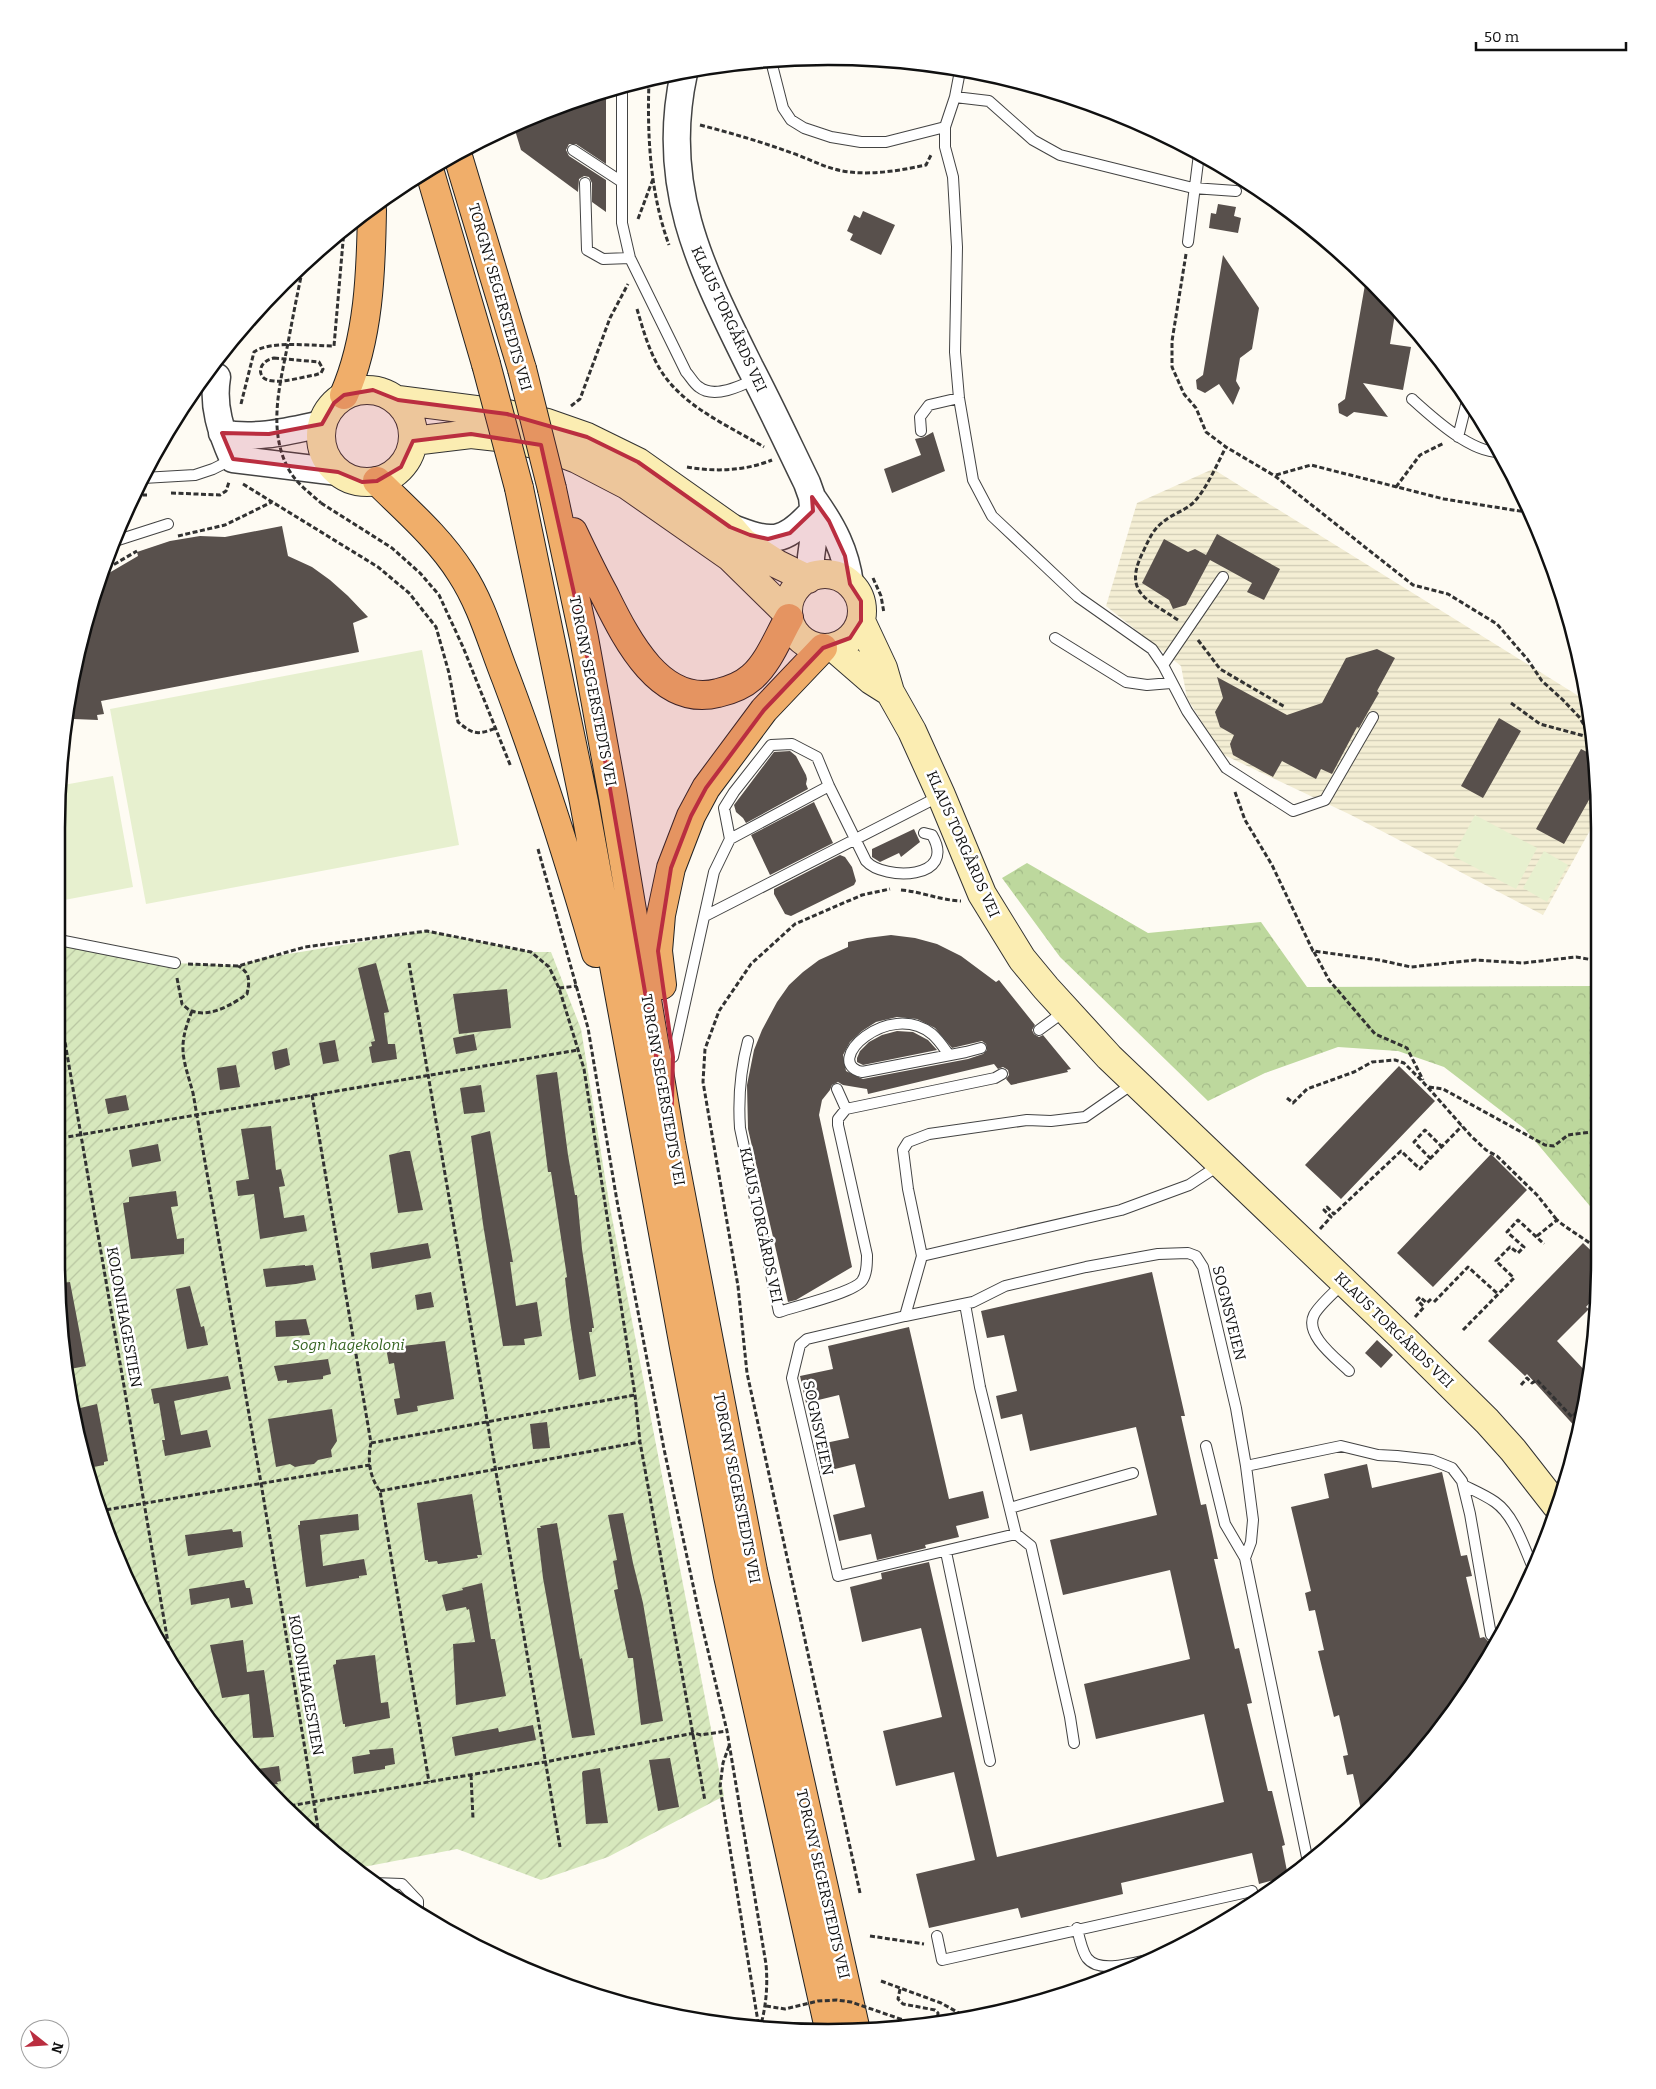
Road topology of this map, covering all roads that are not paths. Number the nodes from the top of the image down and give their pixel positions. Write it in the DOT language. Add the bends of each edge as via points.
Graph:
graph roads {
  1 [pos="773,68"];
  2 [pos="959,77"];
  3 [pos="683,79"];
  4 [pos="622,94"];
  5 [pos="955,96"];
  6 [pos="945,127"];
  7 [pos="574,150"];
  8 [pos="459,161"];
  9 [pos="1198,161"];
  10 [pos="431,177"];
  11 [pos="622,182"];
  12 [pos="585,184"];
  13 [pos="1194,188"];
  14 [pos="1236,191"];
  15 [pos="372,218"];
  16 [pos="1188,242"];
  17 [pos="630,258"];
  18 [pos="217,377"];
  19 [pos="756,378"];
  20 [pos="344,395"];
  21 [pos="959,398"];
  22 [pos="1412,399"];
  23 [pos="398,400"];
  24 [pos="1465,409"];
  25 [pos="322,424"];
  26 [pos="921,431"];
  27 [pos="222,433"];
  28 [pos="1458,437"];
  29 [pos="413,441"];
  30 [pos="1490,449"];
  31 [pos="338,472"];
  32 [pos="235,473"];
  33 [pos="151,478"];
  34 [pos="377,481"];
  35 [pos="554,495"];
  36 [pos="813,504"];
  37 [pos="168,524"];
  38 [pos="730,527"];
  39 [pos="122,539"];
  40 [pos="1222,577"];
  41 [pos="809,578"];
  42 [pos="850,584"];
  43 [pos="789,616"];
  44 [pos="861,622"];
  45 [pos="1055,638"];
  46 [pos="828,648"];
  47 [pos="1163,665"];
  48 [pos="1171,683"];
  49 [pos="890,692"];
  50 [pos="1373,717"];
  51 [pos="829,786"];
  52 [pos="941,795"];
  53 [pos="924,833"];
  54 [pos="730,839"];
  55 [pos="855,839"];
  56 [pos="705,916"];
  57 [pos="65,941"];
  58 [pos="175,963"];
  59 [pos="1066,1010"];
  60 [pos="1039,1030"];
  61 [pos="748,1041"];
  62 [pos="981,1048"];
  63 [pos="949,1055"];
  64 [pos="673,1057"];
  65 [pos="1002,1074"];
  66 [pos="1135,1082"];
  67 [pos="837,1088"];
  68 [pos="638,1097"];
  69 [pos="846,1109"];
  70 [pos="671,1143"];
  71 [pos="1221,1164"];
  72 [pos="922,1256"];
  73 [pos="1344,1282"];
  74 [pos="965,1304"];
  75 [pos="905,1316"];
  76 [pos="1349,1371"];
  77 [pos="1206,1446"];
  78 [pos="1246,1466"];
  79 [pos="1133,1473"];
  80 [pos="1463,1485"];
  81 [pos="1553,1501"];
  82 [pos="1010,1508"];
  83 [pos="1016,1534"];
  84 [pos="946,1552"];
  85 [pos="1245,1558"];
  86 [pos="1530,1560"];
  87 [pos="1491,1635"];
  88 [pos="1074,1743"];
  89 [pos="990,1761"];
  90 [pos="1306,1855"];
  91 [pos="388,1884"];
  92 [pos="1252,1891"];
  93 [pos="418,1904"];
  94 [pos="1077,1928"];
  95 [pos="938,1941"];
  96 [pos="1122,1965"];
  97 [pos="831,1978"];
  98 [pos="852,2023"];
  99 [pos="864,2023"];
  100 [pos="823,2024"];
  101 [pos="830,2024"];
  1 -- 6 [label="lane" via="783,108 791,120 804,128 861,142 886,142"];
  2 -- 5 [label="lane"];
  3 -- 19 [label="street, KLAUS TORGÅRDS VEI" via="676,135 686,218 704,272"];
  4 -- 11 [label="lane"];
  5 -- 6 [label="lane"];
  5 -- 13 [label="lane" via="989,101 1033,140 1060,156"];
  6 -- 21 [label="lane" via="945,147 953,177 957,247"];
  7 -- 11 [label="lane"];
  8 -- 35 [label="highway, TORGNY SEGERSTEDTS VEI, bridge" via="522,369"];
  9 -- 13 [label="lane"];
  10 -- 68 [label="highway, TORGNY SEGERSTEDTS VEI, bridge" via="519,488 584,802"];
  11 -- 17 [label="lane" via="622,223"];
  12 -- 17 [label="lane" via="587,250 603,259"];
  13 -- 14 [label="lane"];
  13 -- 16 [label="lane"];
  15 -- 20 [label="highway" via="366,313 354,373"];
  17 -- 19 [label="lane" via="686,372 699,388 730,390"];
  18 -- 27 [label="street" via="216,406"];
  19 -- 36 [label="street, KLAUS TORGÅRDS VEI" via="807,483"];
  20 -- 23 [label="main road" via="374,390"];
  20 -- 25 [label="main road" via="334,403"];
  21 -- 26 [label="lane" via="929,406 920,417"];
  21 -- 47 [label="lane" via="973,480 992,516 1078,597 1152,649"];
  22 -- 28 [label="lane"];
  23 -- 29 [label="main road" via="412,424"];
  23 -- 38 [label="main road" via="508,414 548,423 587,437 638,462"];
  24 -- 28 [label="lane"];
  25 -- 27 [label="street" via="269,434 236,436"];
  25 -- 31 [label="main road" via="321,441 325,454"];
  27 -- 32 [label="street"];
  28 -- 30 [label="lane" via="1464,442"];
  29 -- 34 [label="main road" via="401,467"];
  29 -- 43 [label="main road" via="471,434 543,446 577,459 627,485 715,546 745,570"];
  31 -- 32 [label="street"];
  31 -- 34 [label="main road" via="362,482"];
  32 -- 33 [label="lane" via="213,469 195,475"];
  34 -- 68 [label="highway" via="449,556 479,608 550,802"];
  35 -- 43 [label="highway" via="628,641 650,669 679,690 703,695 740,686 762,666"];
  35 -- 70 [label="highway, TORGNY SEGERSTEDTS VEI" via="598,713"];
  36 -- 38 [label="street" via="798,527 782,537 768,539"];
  36 -- 41 [label="street, KLAUS TORGÅRDS VEI" via="815,527"];
  36 -- 42 [label="street, KLAUS TORGÅRDS VEI" via="829,521 838,538"];
  37 -- 39 [label="lane"];
  38 -- 41 [label="main road" via="743,542 765,557"];
  40 -- 47 [label="lane"];
  41 -- 42 [label="main road" via="831,575"];
  41 -- 43 [label="main road" via="792,594"];
  42 -- 44 [label="main road" via="861,601"];
  43 -- 46 [label="main road" via="798,636 814,646"];
  44 -- 46 [label="main road" via="850,638"];
  44 -- 49 [label="main road, KLAUS TORGÅRDS VEI"];
  45 -- 48 [label="lane" via="1126,682 1147,685"];
  46 -- 49 [label="main road, KLAUS TORGÅRDS VEI"];
  46 -- 64 [label="highway" via="780,692 736,748 706,788 679,844 661,915 658,951"];
  47 -- 48 [label="lane"];
  48 -- 50 [label="lane" via="1226,768 1293,811 1324,800"];
  49 -- 52 [label="main road, KLAUS TORGÅRDS VEI"];
  51 -- 54 [label="lane"];
  51 -- 54 [label="lane" via="817,757 792,744 771,745 724,808"];
  51 -- 55 [label="lane"];
  52 -- 55 [label="lane"];
  52 -- 59 [label="main road, KLAUS TORGÅRDS VEI" via="973,873 999,924 1022,959"];
  53 -- 55 [label="lane" via="932,835 937,843 938,852 931,868 894,874 872,868"];
  54 -- 56 [label="lane" via="714,872"];
  55 -- 56 [label="lane"];
  56 -- 64 [label="lane"];
  57 -- 58 [label="lane"];
  59 -- 60 [label="lane"];
  59 -- 66 [label="main road, KLAUS TORGÅRDS VEI"];
  61 -- 69 [label="lane, KLAUS TORGÅRDS VEI" via="740,1077 740,1128 779,1312 844,1292 864,1280 867,1255 838,1124"];
  62 -- 63 [label="lane"];
  63 -- 63 [label="lane" via="862,1072 855,1071 850,1056 854,1045 866,1034 898,1024 917,1026 931,1034"];
  64 -- 70 [label="highway"];
  65 -- 69 [label="lane"];
  66 -- 71 [label="main road, KLAUS TORGÅRDS VEI"];
  66 -- 72 [label="lane" via="1085,1117 1027,1120 929,1134 908,1142 903,1150"];
  67 -- 69 [label="lane"];
  68 -- 97 [label="highway, TORGNY SEGERSTEDTS VEI" via="728,1576"];
  70 -- 97 [label="highway, TORGNY SEGERSTEDTS VEI"];
  71 -- 72 [label="lane" via="1189,1185 1121,1210"];
  71 -- 73 [label="main road, KLAUS TORGÅRDS VEI"];
  72 -- 75 [label="lane"];
  73 -- 76 [label="lane" via="1314,1315 1312,1324 1319,1341"];
  73 -- 81 [label="main road, KLAUS TORGÅRDS VEI" via="1487,1422"];
  74 -- 75 [label="lane, SOGNSVEIEN"];
  74 -- 78 [label="lane, SOGNSVEIEN" via="1005,1286 1086,1267 1158,1254 1188,1253 1196,1256 1203,1266"];
  74 -- 82 [label="lane" via="980,1387"];
  75 -- 84 [label="lane, SOGNSVEIEN" via="807,1339 800,1345 792,1378 838,1576"];
  77 -- 85 [label="lane" via="1225,1524"];
  78 -- 80 [label="lane" via="1341,1446 1444,1464 1457,1473"];
  78 -- 85 [label="lane, SOGNSVEIEN" via="1252,1520 1251,1542"];
  79 -- 82 [label="lane"];
  80 -- 86 [label="lane" via="1502,1509 1514,1526"];
  80 -- 87 [label="lane"];
  82 -- 83 [label="lane"];
  83 -- 84 [label="lane, SOGNSVEIEN"];
  83 -- 88 [label="lane" via="1031,1546"];
  84 -- 89 [label="lane"];
  85 -- 90 [label="lane"];
  91 -- 93 [label="lane" via="402,1884"];
  92 -- 94 [label="lane"];
  94 -- 95 [label="lane" via="942,1960"];
  94 -- 96 [label="lane" via="1088,1959 1100,1966"];
  97 -- 98 [label="highway, TORGNY SEGERSTEDTS VEI"];
  97 -- 99 [label="highway"];
  97 -- 100 [label="highway"];
  97 -- 101 [label="highway, TORGNY SEGERSTEDTS VEI"];
}
